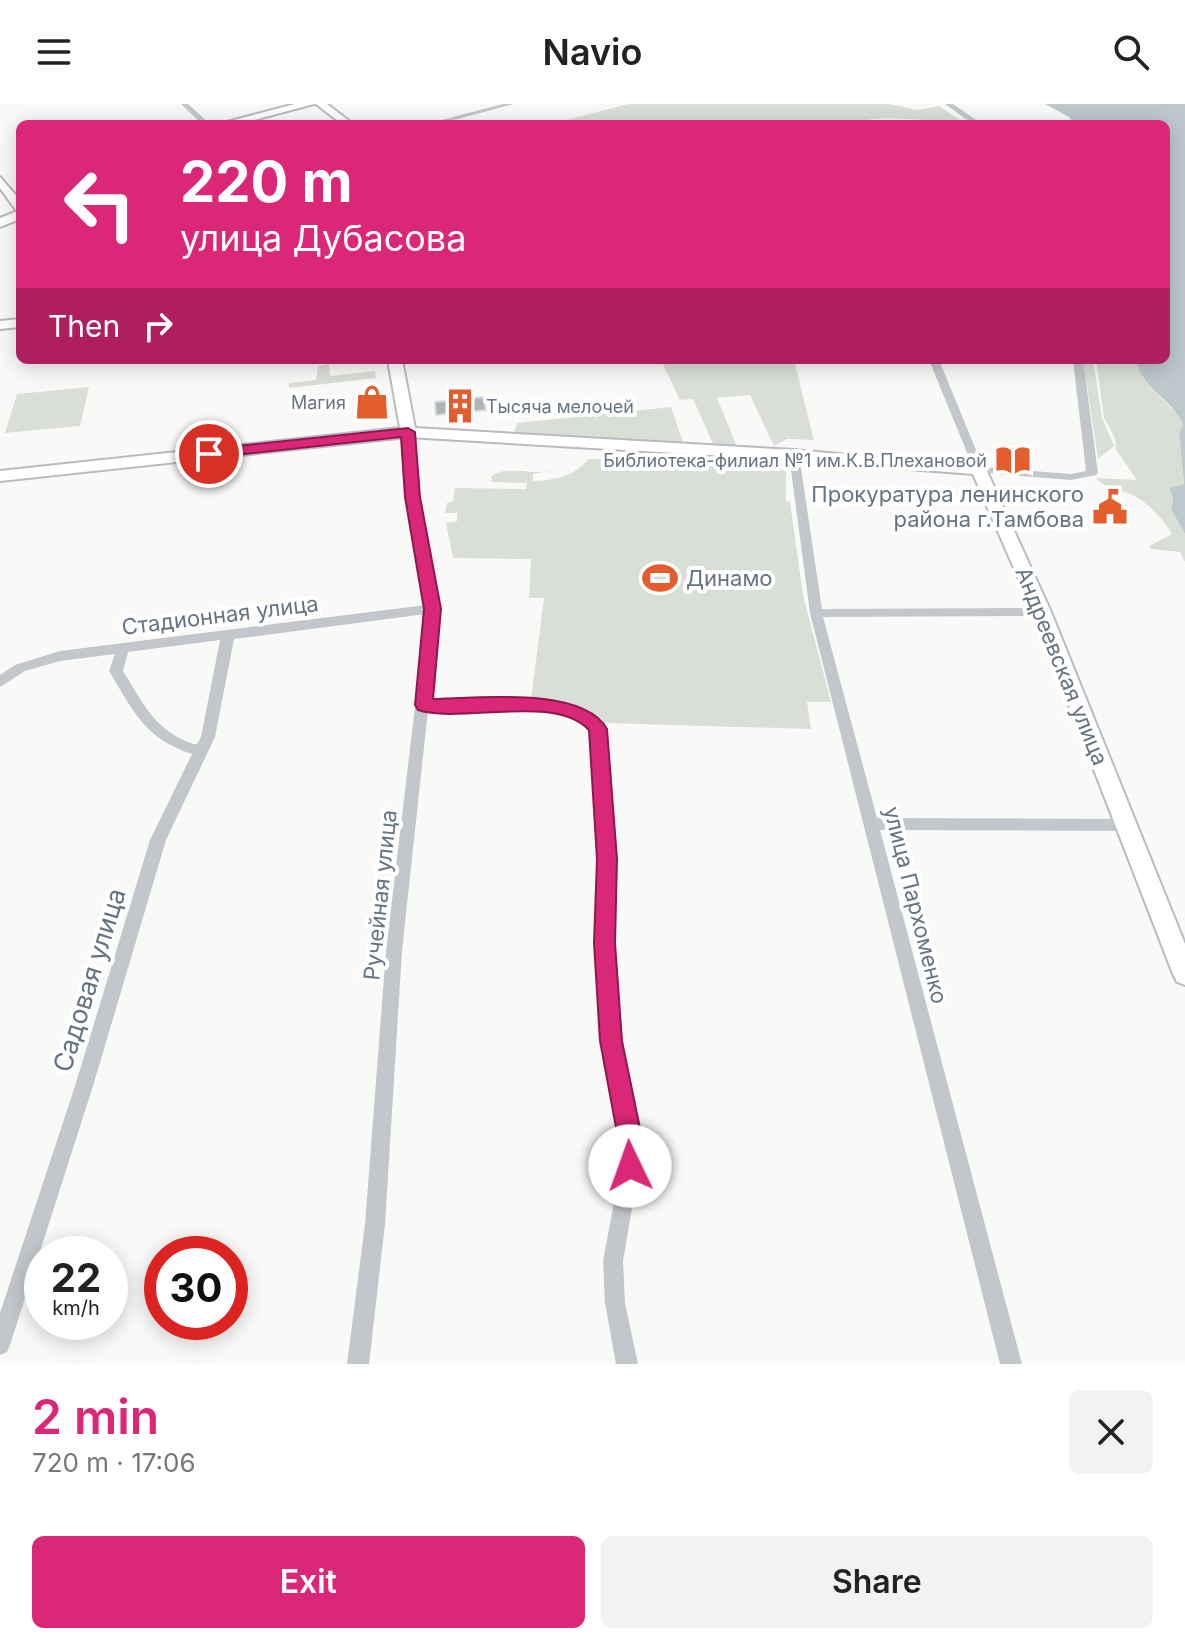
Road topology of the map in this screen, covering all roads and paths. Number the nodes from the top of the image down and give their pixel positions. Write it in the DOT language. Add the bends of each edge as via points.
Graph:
graph roads {
  1 [pos="184,104"];
  2 [pos="309,104"];
  3 [pos="321,104"];
  4 [pos="511,104"];
  5 [pos="948,104"];
  6 [pos="202,120"];
  7 [pos="242,120"];
  8 [pos="343,120"];
  9 [pos="446,120"];
  10 [pos="972,120"];
  11 [pos="0,180"];
  12 [pos="16,205"];
  13 [pos="396,364"];
  14 [pos="936,364"];
  15 [pos="1078,364"];
  16 [pos="408,432"];
  17 [pos="794,455"];
  18 [pos="979,470"];
  19 [pos="0,476"];
  20 [pos="433,609"];
  21 [pos="1042,612"];
  22 [pos="816,613"];
  23 [pos="228,634"];
  24 [pos="123,648"];
  25 [pos="0,682"];
  26 [pos="424,705"];
  27 [pos="203,751"];
  28 [pos="873,824"];
  29 [pos="1126,825"];
  30 [pos="1185,974"];
  31 [pos="0,1345"];
  32 [pos="358,1364"];
  33 [pos="627,1364"];
  34 [pos="1011,1364"];
  1 -- 6 [label="street"];
  2 -- 7 [label="main road"];
  3 -- 8 [label="street"];
  4 -- 9 [label="street"];
  5 -- 10 [label="street"];
  11 -- 12 [label="street"];
  13 -- 16 [label="street"];
  14 -- 18 [label="street, Андреевская улица"];
  15 -- 18 [label="street" via="1092,473 1071,477"];
  16 -- 17 [label="street"];
  16 -- 19 [label="street"];
  16 -- 20 [label="street, Ручейная улица" via="413,497"];
  17 -- 18 [label="street"];
  17 -- 22 [label="street, улица Пархоменко"];
  18 -- 21 [label="street, Андреевская улица"];
  20 -- 23 [label="street, Стадионная улица"];
  20 -- 26 [label="street, Ручейная улица"];
  21 -- 22 [label="street"];
  21 -- 29 [label="street, Андреевская улица"];
  22 -- 28 [label="street, улица Пархоменко"];
  23 -- 24 [label="street, Стадионная улица"];
  23 -- 27 [label="street, Садовая улица"];
  24 -- 25 [label="street, Стадионная улица" via="60,656 14,671"];
  24 -- 27 [label="street" via="116,671 135,705 174,744"];
  26 -- 32 [label="street, Ручейная улица" via="394,951 375,1224"];
  26 -- 33 [label="street" via="537,705 578,714 598,729 611,1041 630,1138 613,1261"];
  27 -- 31 [label="street, Садовая улица" via="158,840"];
  28 -- 29 [label="street"];
  28 -- 34 [label="street, улица Пархоменко"];
  29 -- 30 [label="street, Андреевская улица"];
}
